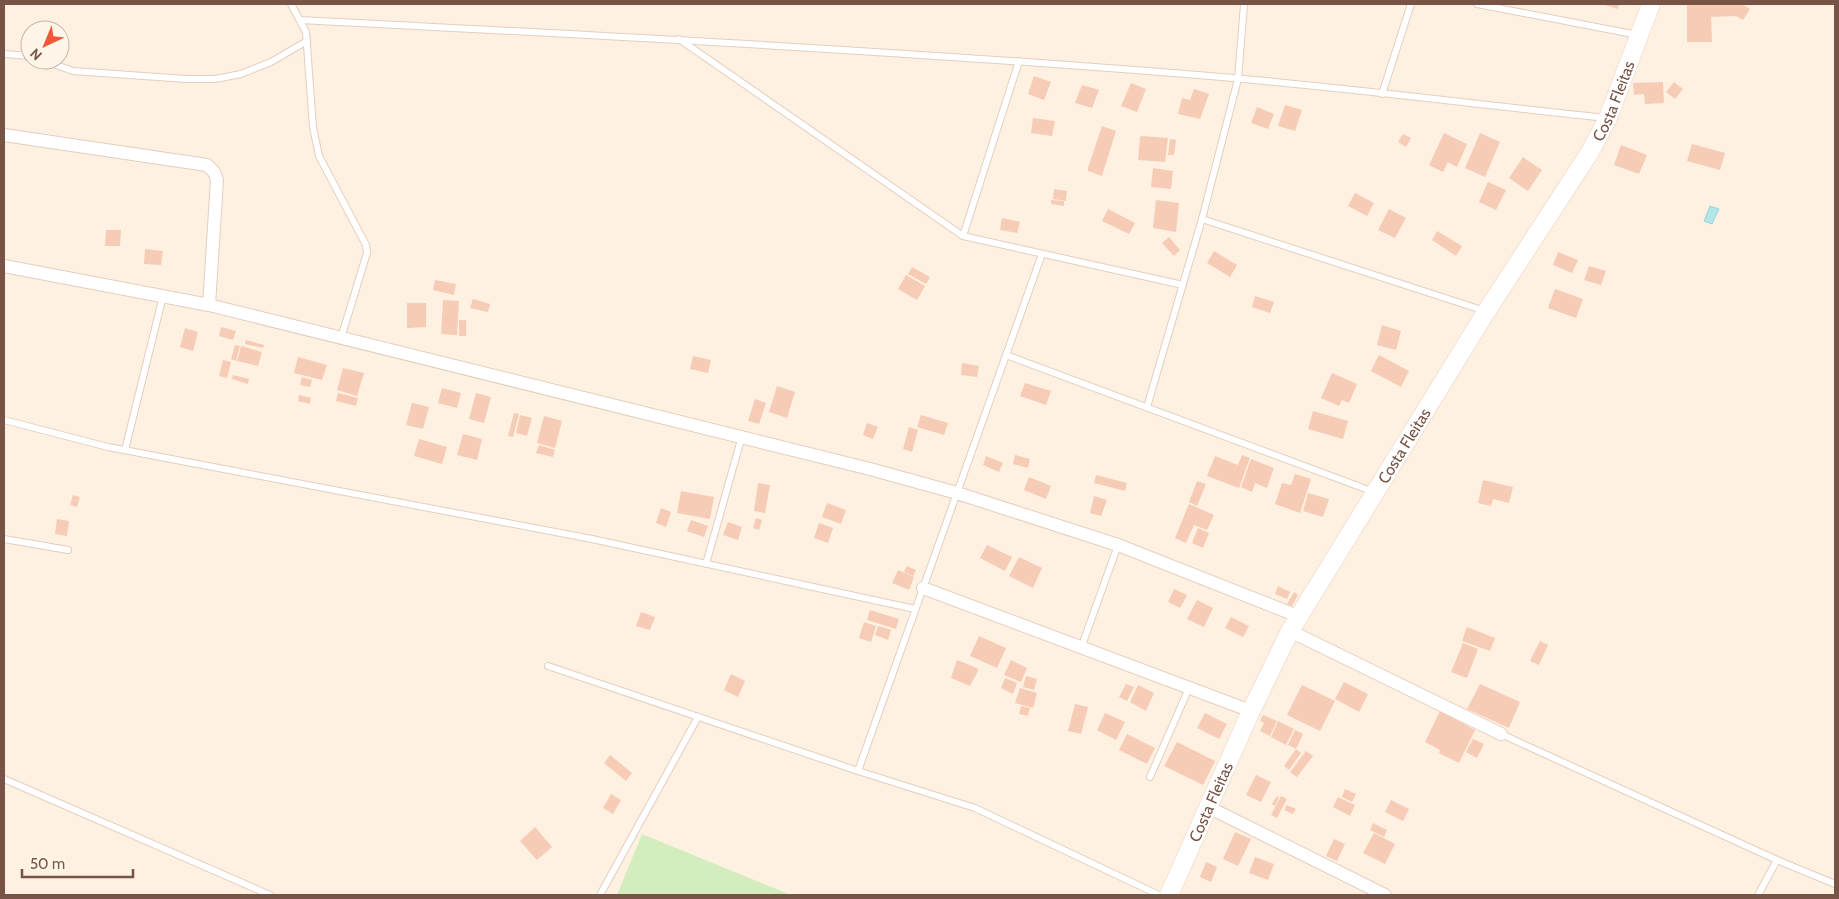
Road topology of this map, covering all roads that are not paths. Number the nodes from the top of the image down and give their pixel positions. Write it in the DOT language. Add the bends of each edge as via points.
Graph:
graph roads {
  1 [pos="291,4"];
  2 [pos="1244,4"];
  3 [pos="1411,4"];
  4 [pos="1477,4"];
  5 [pos="1651,4"];
  6 [pos="300,20"];
  7 [pos="1639,35"];
  8 [pos="678,39"];
  9 [pos="307,41"];
  10 [pos="4,54"];
  11 [pos="20,55"];
  12 [pos="1019,61"];
  13 [pos="70,70"];
  14 [pos="1238,79"];
  15 [pos="1382,94"];
  16 [pos="1608,118"];
  17 [pos="4,135"];
  18 [pos="1202,220"];
  19 [pos="963,236"];
  20 [pos="1042,254"];
  21 [pos="4,266"];
  22 [pos="1183,286"];
  23 [pos="164,295"];
  24 [pos="208,305"];
  25 [pos="1486,312"];
  26 [pos="341,339"];
  27 [pos="1006,355"];
  28 [pos="1147,407"];
  29 [pos="4,420"];
  30 [pos="742,436"];
  31 [pos="125,450"];
  32 [pos="1375,492"];
  33 [pos="957,493"];
  34 [pos="4,539"];
  35 [pos="1118,545"];
  36 [pos="68,550"];
  37 [pos="706,564"];
  38 [pos="923,588"];
  39 [pos="915,610"];
  40 [pos="1294,624"];
  41 [pos="1081,648"];
  42 [pos="548,666"];
  43 [pos="1189,688"];
  44 [pos="1251,711"];
  45 [pos="698,717"];
  46 [pos="1502,734"];
  47 [pos="858,771"];
  48 [pos="1150,778"];
  49 [pos="4,779"];
  50 [pos="1208,807"];
  51 [pos="1777,860"];
  52 [pos="1835,884"];
  53 [pos="270,895"];
  54 [pos="600,895"];
  55 [pos="1160,895"];
  56 [pos="1169,895"];
  57 [pos="1386,895"];
  58 [pos="1758,895"];
  1 -- 6 [label="lane"];
  2 -- 14 [label="lane"];
  3 -- 15 [label="lane"];
  4 -- 7 [label="lane"];
  5 -- 7 [label="main road, Costa Fleitas"];
  6 -- 8 [label="lane"];
  6 -- 9 [label="lane"];
  7 -- 16 [label="main road, Costa Fleitas"];
  8 -- 12 [label="lane"];
  8 -- 19 [label="lane"];
  9 -- 13 [label="lane" via="271,62 241,74 215,79"];
  9 -- 26 [label="lane" via="313,127 319,156 366,245 367,253"];
  10 -- 11 [label="lane"];
  12 -- 14 [label="lane"];
  12 -- 19 [label="lane"];
  14 -- 15 [label="lane"];
  14 -- 18 [label="lane"];
  15 -- 16 [label="lane"];
  16 -- 25 [label="main road, Costa Fleitas" via="1572,184"];
  17 -- 24 [label="street" via="207,166 217,180"];
  18 -- 22 [label="lane"];
  18 -- 25 [label="lane"];
  19 -- 20 [label="lane"];
  20 -- 22 [label="lane"];
  20 -- 27 [label="lane"];
  21 -- 23 [label="street"];
  22 -- 28 [label="lane"];
  23 -- 24 [label="street"];
  23 -- 31 [label="lane"];
  24 -- 26 [label="street"];
  25 -- 32 [label="main road, Costa Fleitas"];
  26 -- 30 [label="street"];
  27 -- 28 [label="lane"];
  27 -- 33 [label="lane"];
  28 -- 32 [label="lane"];
  29 -- 31 [label="lane"];
  30 -- 33 [label="street"];
  30 -- 37 [label="lane"];
  31 -- 37 [label="lane" via="592,539"];
  32 -- 40 [label="main road, Costa Fleitas"];
  33 -- 35 [label="street"];
  33 -- 38 [label="lane"];
  34 -- 36 [label="lane"];
  35 -- 40 [label="street"];
  35 -- 41 [label="lane"];
  37 -- 39 [label="lane"];
  38 -- 39 [label="lane"];
  38 -- 41 [label="street"];
  39 -- 47 [label="lane"];
  40 -- 44 [label="main road, Costa Fleitas"];
  40 -- 46 [label="street"];
  41 -- 43 [label="street"];
  42 -- 45 [label="lane"];
  43 -- 44 [label="street"];
  43 -- 48 [label="lane"];
  44 -- 50 [label="main road, Costa Fleitas"];
  45 -- 47 [label="lane"];
  45 -- 54 [label="lane"];
  46 -- 51 [label="lane"];
  47 -- 55 [label="lane" via="975,808"];
  49 -- 53 [label="lane"];
  50 -- 56 [label="main road, Costa Fleitas"];
  50 -- 57 [label="street"];
  51 -- 52 [label="lane"];
  51 -- 58 [label="lane"];
}
